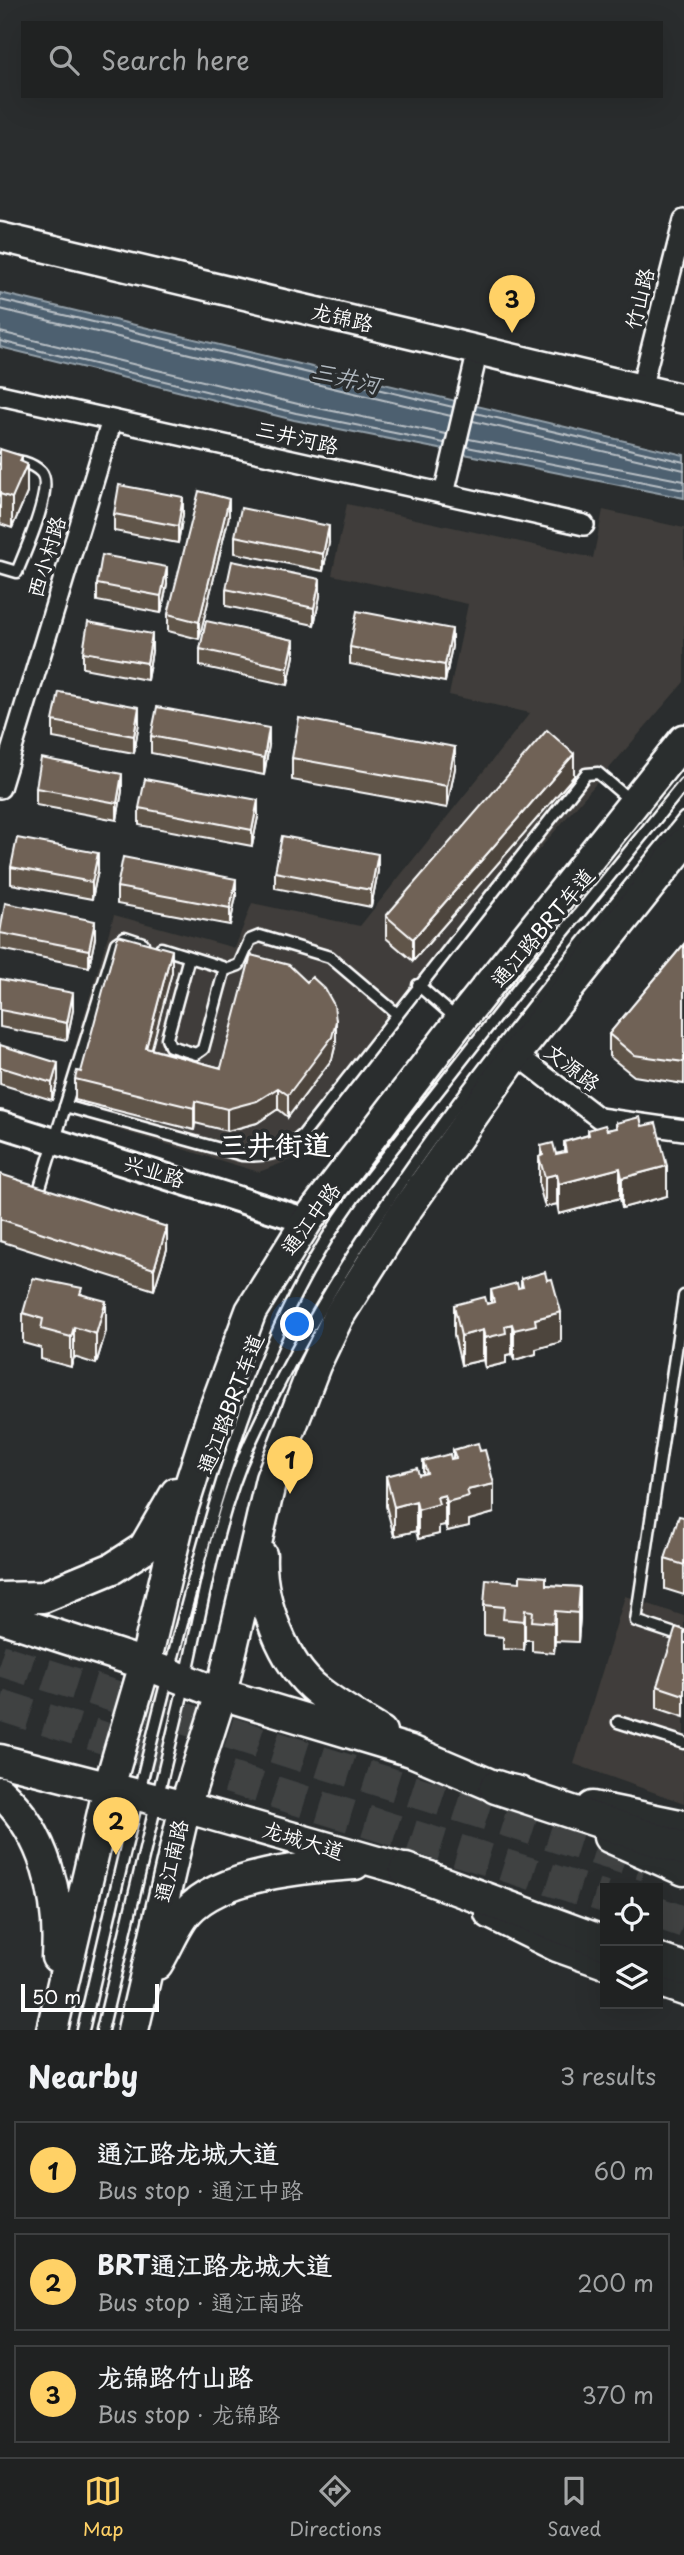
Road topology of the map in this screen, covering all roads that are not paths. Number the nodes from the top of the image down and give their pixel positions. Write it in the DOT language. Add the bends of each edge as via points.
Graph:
graph roads {
  1 [pos="684,220"];
  2 [pos="0,222"];
  3 [pos="0,237"];
  4 [pos="478,350"];
  5 [pos="643,380"];
  6 [pos="684,380"];
  7 [pos="0,395"];
  8 [pos="684,399"];
  9 [pos="113,420"];
  10 [pos="0,458"];
  11 [pos="443,494"];
  12 [pos="584,525"];
  13 [pos="0,566"];
  14 [pos="684,740"];
  15 [pos="684,784"];
  16 [pos="0,788"];
  17 [pos="634,803"];
  18 [pos="684,818"];
  19 [pos="684,843"];
  20 [pos="189,957"];
  21 [pos="225,968"];
  22 [pos="418,985"];
  23 [pos="396,1013"];
  24 [pos="459,1022"];
  25 [pos="516,1054"];
  26 [pos="65,1106"];
  27 [pos="0,1124"];
  28 [pos="684,1130"];
  29 [pos="54,1141"];
  30 [pos="36,1201"];
  31 [pos="307,1221"];
  32 [pos="684,1296"];
  33 [pos="213,1413"];
  34 [pos="262,1514"];
  35 [pos="0,1598"];
  36 [pos="0,1617"];
  37 [pos="684,1637"];
  38 [pos="166,1672"];
  39 [pos="221,1695"];
  40 [pos="618,1722"];
  41 [pos="684,1744"];
  42 [pos="411,1751"];
  43 [pos="0,1760"];
  44 [pos="110,1787"];
  45 [pos="496,1787"];
  46 [pos="0,1792"];
  47 [pos="148,1798"];
  48 [pos="185,1807"];
  49 [pos="684,1826"];
  50 [pos="684,1849"];
  51 [pos="375,1863"];
  52 [pos="406,1870"];
  53 [pos="684,1870"];
  54 [pos="600,1927"];
  55 [pos="600,1941"];
  56 [pos="661,1946"];
  57 [pos="684,1953"];
  58 [pos="600,1961"];
  59 [pos="663,1962"];
  60 [pos="684,1969"];
  61 [pos="663,1983"];
  62 [pos="684,1990"];
  63 [pos="51,2030"];
  64 [pos="83,2030"];
  65 [pos="102,2030"];
  66 [pos="133,2030"];
  1 -- 5 [label="street, 竹山路"];
  2 -- 5 [label="main road, 龙锦路"];
  3 -- 4 [label="main road, 龙锦路"];
  4 -- 5 [label="main road, 龙锦路"];
  4 -- 11 [label="street"];
  5 -- 6 [label="main road, 龙锦路"];
  5 -- 8 [label="main road, 龙锦路"];
  7 -- 9 [label="street, 三井河路"];
  9 -- 11 [label="street, 三井河路"];
  9 -- 16 [label="street, 西小村路"];
  10 -- 13 [label="lane" via="22,461 41,472 46,481 17,572"];
  11 -- 12 [label="street, 三井河路"];
  14 -- 17 [label="main road, 通江中路"];
  15 -- 38 [label="lane, 通江路BRT车道" via="335,1224 280,1329 243,1416"];
  17 -- 22 [label="lane" via="598,773 586,774"];
  17 -- 24 [label="main road, 通江中路"];
  18 -- 38 [label="lane, 通江路BRT车道" via="500,1044 406,1171 349,1258 249,1444"];
  19 -- 25 [label="main road"];
  20 -- 21 [label="lane"];
  20 -- 21 [label="lane" via="167,1038 170,1046 195,1054 203,1049"];
  20 -- 26 [label="lane" via="125,937 116,943"];
  21 -- 23 [label="lane" via="239,965 250,940 260,936 330,957"];
  22 -- 23 [label="lane"];
  22 -- 24 [label="lane"];
  23 -- 26 [label="lane" via="303,1135 266,1157 243,1155"];
  24 -- 31 [label="main road, 通江中路"];
  25 -- 28 [label="street, 文源路" via="599,1118"];
  25 -- 34 [label="main road" via="401,1217 338,1317 271,1479"];
  26 -- 29 [label="lane"];
  27 -- 29 [label="street, 兴业路"];
  29 -- 30 [label="lane"];
  29 -- 31 [label="street, 兴业路"];
  31 -- 33 [label="main road, 通江中路" via="251,1311"];
  32 -- 37 [label="lane" via="636,1621"];
  33 -- 35 [label="main road" via="144,1548 113,1568 43,1597"];
  33 -- 38 [label="main road, 通江中路" via="181,1513"];
  34 -- 39 [label="main road"];
  34 -- 42 [label="main road" via="260,1568 265,1600 296,1665 316,1689"];
  36 -- 38 [label="main road"];
  38 -- 39 [label="main road"];
  38 -- 44 [label="main road, 通江中路"];
  38 -- 47 [label="lane, 通江路BRT车道"];
  38 -- 47 [label="lane, 通江路BRT车道"];
  39 -- 42 [label="main road"];
  39 -- 48 [label="main road, 通江南路"];
  40 -- 41 [label="lane"];
  42 -- 45 [label="main road"];
  43 -- 44 [label="main road, 龙城大道"];
  44 -- 47 [label="main road, 龙城大道"];
  44 -- 63 [label="main road"];
  45 -- 49 [label="main road"];
  45 -- 50 [label="highway"];
  45 -- 53 [label="main road"];
  46 -- 63 [label="main road" via="19,1809 39,1845 54,1893 58,1935"];
  47 -- 48 [label="main road, 龙城大道"];
  47 -- 64 [label="lane, 通江路BRT车道"];
  47 -- 65 [label="lane, 通江路BRT车道"];
  48 -- 51 [label="main road, 龙城大道"];
  48 -- 66 [label="main road, 通江南路"];
  51 -- 52 [label="main road, 龙城大道"];
  51 -- 66 [label="main road" via="254,1877 187,1912 157,1965"];
  52 -- 54 [label="main road, 龙城大道"];
  52 -- 55 [label="highway"];
  52 -- 58 [label="main road" via="557,1947"];
  56 -- 57 [label="main road"];
  59 -- 60 [label="highway"];
  61 -- 62 [label="main road"];
}
